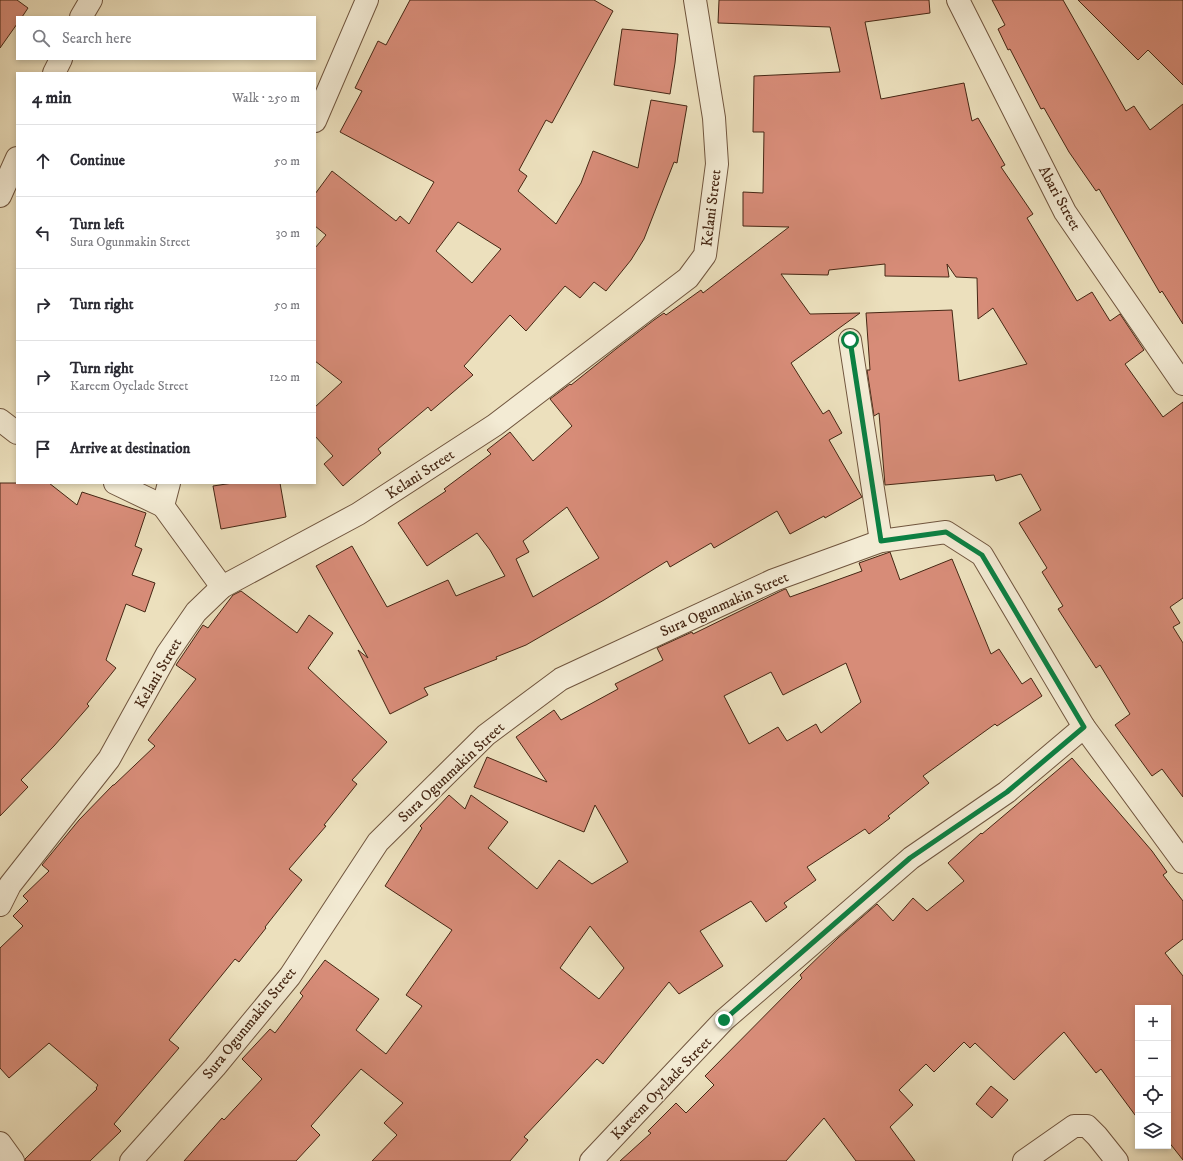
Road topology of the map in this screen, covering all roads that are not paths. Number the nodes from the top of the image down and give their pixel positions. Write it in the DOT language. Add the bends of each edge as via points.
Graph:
graph roads {
  1 [pos="91,0"];
  2 [pos="367,0"];
  3 [pos="695,0"];
  4 [pos="958,0"];
  5 [pos="82,16"];
  6 [pos="60,60"];
  7 [pos="54,72"];
  8 [pos="316,119"];
  9 [pos="16,160"];
  10 [pos="0,196"];
  11 [pos="850,340"];
  12 [pos="1183,384"];
  13 [pos="0,420"];
  14 [pos="16,432"];
  15 [pos="117,484"];
  16 [pos="169,484"];
  17 [pos="163,506"];
  18 [pos="881,541"];
  19 [pos="222,587"];
  20 [pos="1084,727"];
  21 [pos="1183,862"];
  22 [pos="5,879"];
  23 [pos="0,905"];
  24 [pos="0,1143"];
  25 [pos="14,1161"];
  26 [pos="131,1161"];
  27 [pos="591,1161"];
  28 [pos="1024,1161"];
  29 [pos="1117,1161"];
  1 -- 5 [label="street"];
  2 -- 8 [label="street"];
  3 -- 19 [label="street, Kelani Street" via="714,118 717,164 705,255 688,278 495,425 358,514"];
  4 -- 12 [label="street, Abari Street" via="1065,212"];
  6 -- 7 [label="street"];
  9 -- 10 [label="street"];
  11 -- 18 [label="street"];
  13 -- 14 [label="street"];
  15 -- 17 [label="street"];
  16 -- 17 [label="street"];
  17 -- 19 [label="street"];
  18 -- 20 [label="street, Sura Ogunmakin Street" via="946,532 982,555"];
  18 -- 26 [label="street, Sura Ogunmakin Street" via="774,580 561,679 486,735 378,842 290,976 215,1068"];
  19 -- 22 [label="street, Kelani Street" via="196,612 167,654 109,759"];
  20 -- 21 [label="street"];
  20 -- 27 [label="street, Kareem Oyelade Street" via="1007,792 910,858 730,1015"];
  22 -- 23 [label="street, Kelani Street"];
  24 -- 25 [label="street"];
  28 -- 29 [label="street" via="1074,1126 1086,1126"];
}
